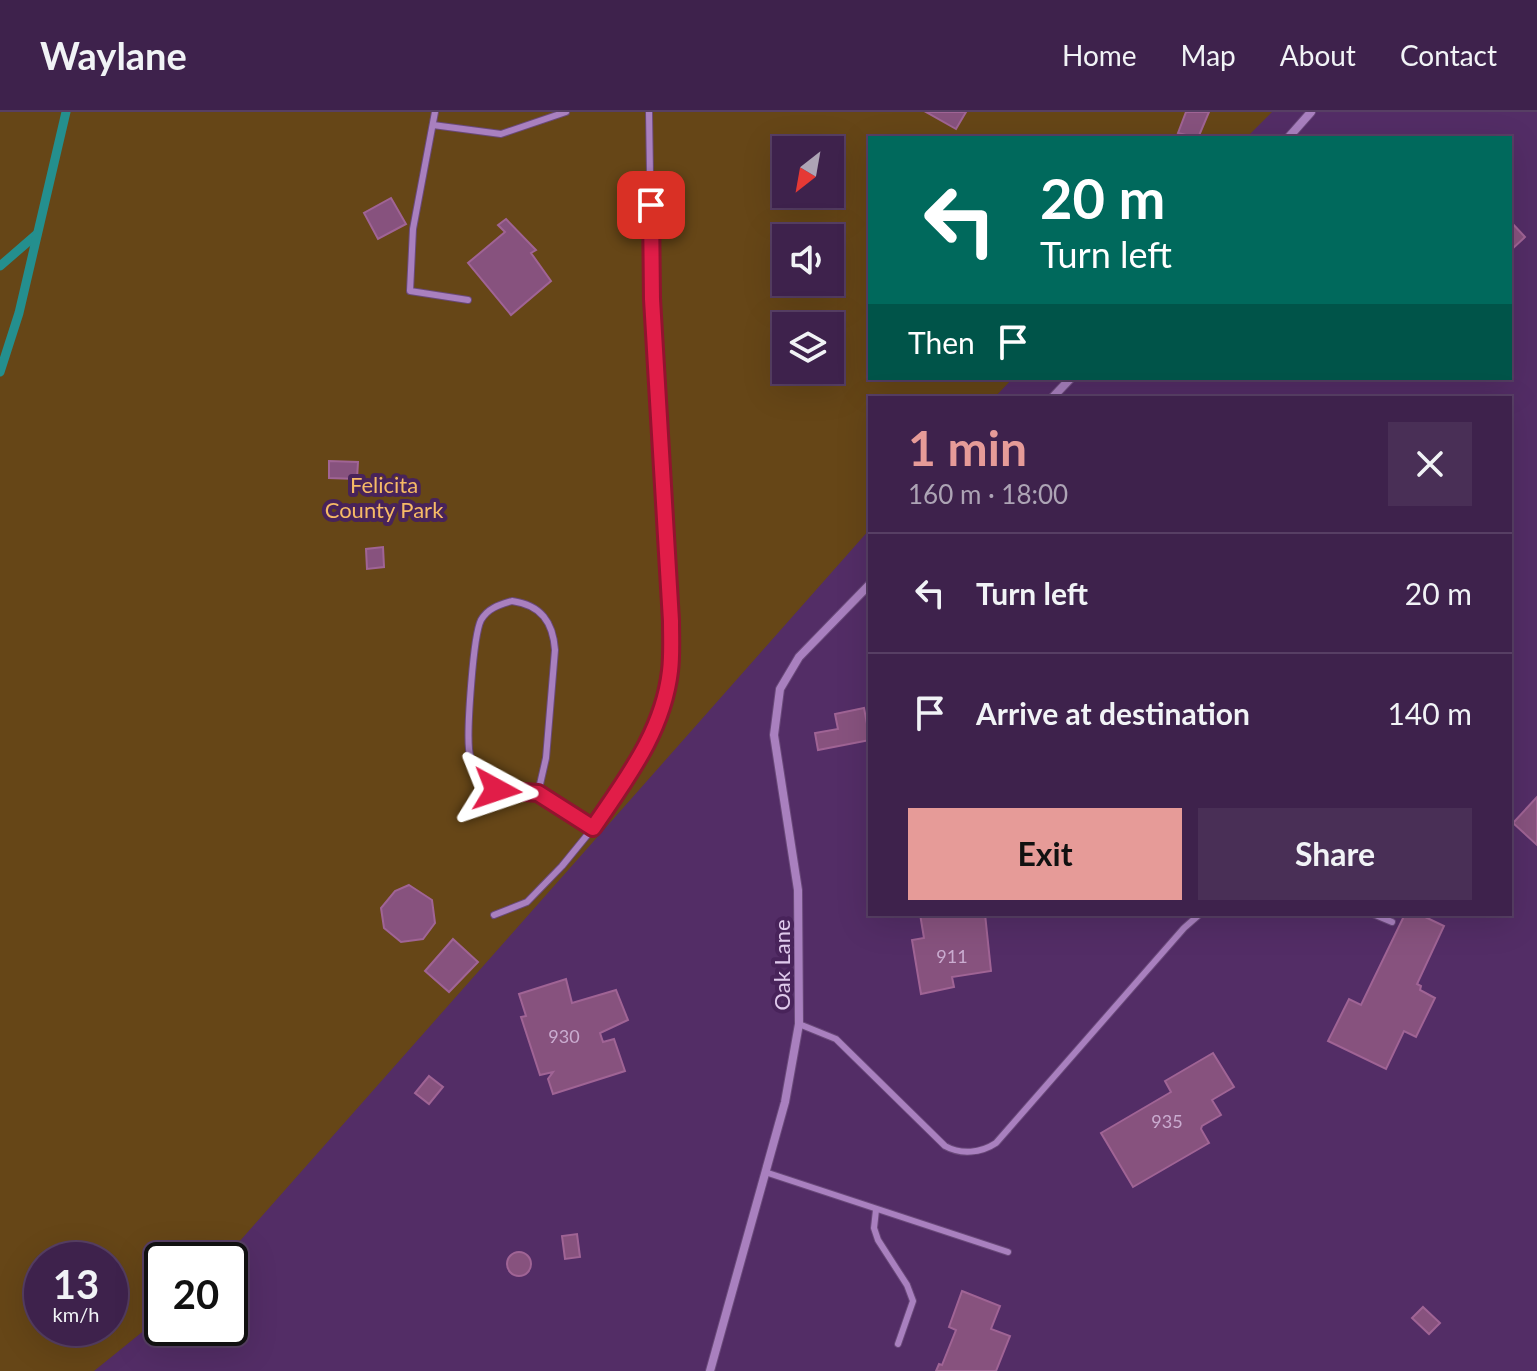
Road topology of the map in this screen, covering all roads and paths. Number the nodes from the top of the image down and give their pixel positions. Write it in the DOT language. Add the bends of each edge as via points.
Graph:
graph roads {
  1 [pos="435,112"];
  2 [pos="566,112"];
  3 [pos="649,112"];
  4 [pos="1311,112"];
  5 [pos="433,125"];
  6 [pos="1290,136"];
  7 [pos="468,300"];
  8 [pos="1069,380"];
  9 [pos="1054,396"];
  10 [pos="868,586"];
  11 [pos="538,793"];
  12 [pos="593,828"];
  13 [pos="494,915"];
  14 [pos="1198,916"];
  15 [pos="1378,916"];
  16 [pos="1392,922"];
  17 [pos="799,1024"];
  18 [pos="765,1172"];
  19 [pos="876,1210"];
  20 [pos="1008,1252"];
  21 [pos="898,1344"];
  22 [pos="710,1371"];
  1 -- 5 [label="lane"];
  2 -- 5 [label="lane" via="501,134"];
  3 -- 12 [label="lane" via="652,299 670,671 657,723 641,756"];
  4 -- 6 [label="street"];
  5 -- 7 [label="lane" via="413,229 410,291"];
  8 -- 9 [label="street"];
  10 -- 17 [label="street, Oak Lane" via="799,657 780,689 774,735 798,890"];
  11 -- 11 [label="lane" via="546,758 554,632 536,609 512,601 480,622 469,748 486,784 497,790"];
  11 -- 12 [label="lane"];
  12 -- 13 [label="lane" via="527,902"];
  14 -- 17 [label="lane" via="984,1151 945,1146 836,1039"];
  15 -- 16 [label="lane"];
  17 -- 18 [label="street, Oak Lane"];
  18 -- 19 [label="lane"];
  18 -- 22 [label="street, Oak Lane"];
  19 -- 20 [label="lane"];
  19 -- 21 [label="lane" via="878,1240 913,1301"];
}
